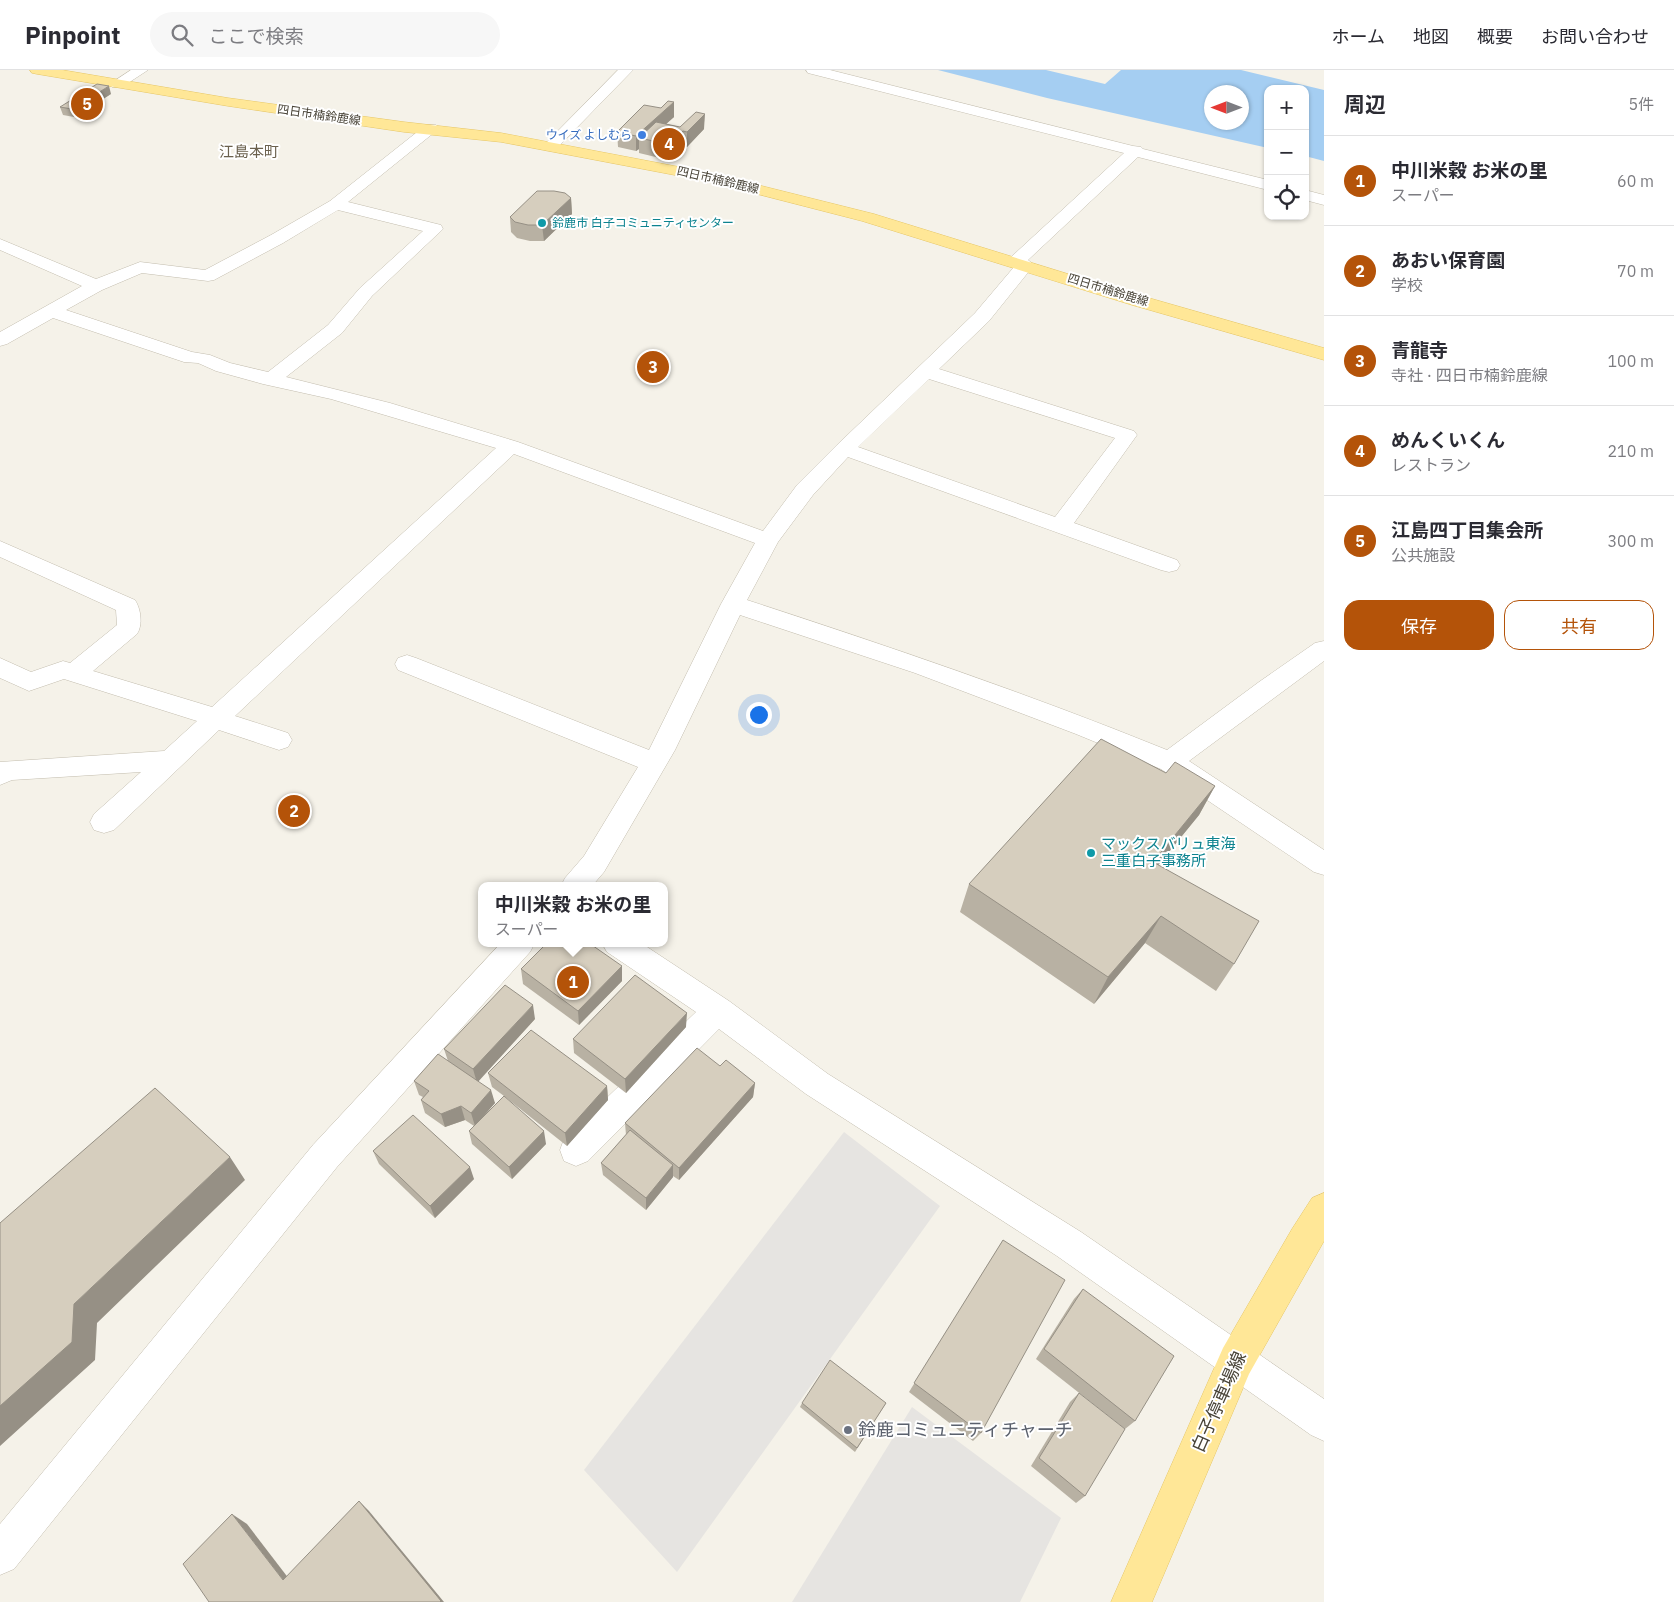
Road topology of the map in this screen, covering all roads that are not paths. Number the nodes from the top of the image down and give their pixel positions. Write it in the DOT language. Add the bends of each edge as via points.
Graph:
graph roads {
  1 [pos="37,70"];
  2 [pos="141,70"];
  3 [pos="626,70"];
  4 [pos="813,70"];
  5 [pos="117,84"];
  6 [pos="431,128"];
  7 [pos="551,146"];
  8 [pos="1136,150"];
  9 [pos="1264,184"];
  10 [pos="1309,196"];
  11 [pos="1324,200"];
  12 [pos="336,204"];
  13 [pos="0,244"];
  14 [pos="1021,264"];
  15 [pos="96,286"];
  16 [pos="51,311"];
  17 [pos="0,340"];
  18 [pos="1324,354"];
  19 [pos="925,372"];
  20 [pos="270,380"];
  21 [pos="511,446"];
  22 [pos="844,449"];
  23 [pos="1060,526"];
  24 [pos="768,540"];
  25 [pos="0,548"];
  26 [pos="1169,565"];
  27 [pos="733,604"];
  28 [pos="1324,650"];
  29 [pos="407,664"];
  30 [pos="0,667"];
  31 [pos="74,673"];
  32 [pos="216,718"];
  33 [pos="279,740"];
  34 [pos="168,761"];
  35 [pos="1170,762"];
  36 [pos="654,763"];
  37 [pos="0,775"];
  38 [pos="104,822"];
  39 [pos="1324,864"];
  40 [pos="578,882"];
  41 [pos="516,947"];
  42 [pos="623,947"];
  43 [pos="718,1010"];
  44 [pos="576,1150"];
  45 [pos="1324,1210"];
  46 [pos="1236,1360"];
  47 [pos="1324,1422"];
  48 [pos="0,1554"];
  49 [pos="1131,1602"];
  1 -- 5 [label="main road, 四日市楠鈴鹿線"];
  2 -- 5 [label="street"];
  3 -- 7 [label="street"];
  4 -- 8 [label="street"];
  5 -- 6 [label="main road, 四日市楠鈴鹿線" via="404,127"];
  6 -- 7 [label="main road, 四日市楠鈴鹿線"];
  6 -- 12 [label="street"];
  7 -- 14 [label="main road, 四日市楠鈴鹿線" via="655,165 790,197 939,237"];
  8 -- 9 [label="street"];
  8 -- 14 [label="street"];
  10 -- 11 [label="street"];
  12 -- 15 [label="street" via="208,276 140,267"];
  12 -- 20 [label="street" via="435,229 366,292 336,329"];
  13 -- 15 [label="street"];
  14 -- 18 [label="main road, 四日市楠鈴鹿線"];
  14 -- 19 [label="street" via="982,317"];
  15 -- 16 [label="street"];
  16 -- 17 [label="street"];
  16 -- 20 [label="street" via="191,358 196,356"];
  19 -- 22 [label="street"];
  19 -- 23 [label="street" via="1128,435"];
  20 -- 21 [label="street" via="383,407"];
  21 -- 24 [label="street"];
  21 -- 32 [label="street"];
  22 -- 23 [label="street"];
  22 -- 24 [label="street" via="805,490"];
  23 -- 26 [label="street"];
  24 -- 27 [label="street"];
  25 -- 31 [label="street" via="127,606 129,628"];
  27 -- 35 [label="street" via="924,667"];
  27 -- 36 [label="street"];
  28 -- 35 [label="street"];
  29 -- 36 [label="street"];
  30 -- 31 [label="street" via="29,682 62,670"];
  31 -- 32 [label="street"];
  32 -- 33 [label="street"];
  32 -- 34 [label="street"];
  34 -- 37 [label="street" via="5,770"];
  34 -- 38 [label="street"];
  35 -- 39 [label="street"];
  36 -- 40 [label="street" via="594,864"];
  41 -- 48 [label="street" via="325,1156"];
  42 -- 43 [label="street"];
  43 -- 44 [label="street"];
  43 -- 46 [label="street" via="817,1084 1069,1244"];
  45 -- 46 [label="main road, 白子停車場線"];
  46 -- 47 [label="street"];
  46 -- 49 [label="main road, 白子停車場線"];
}
